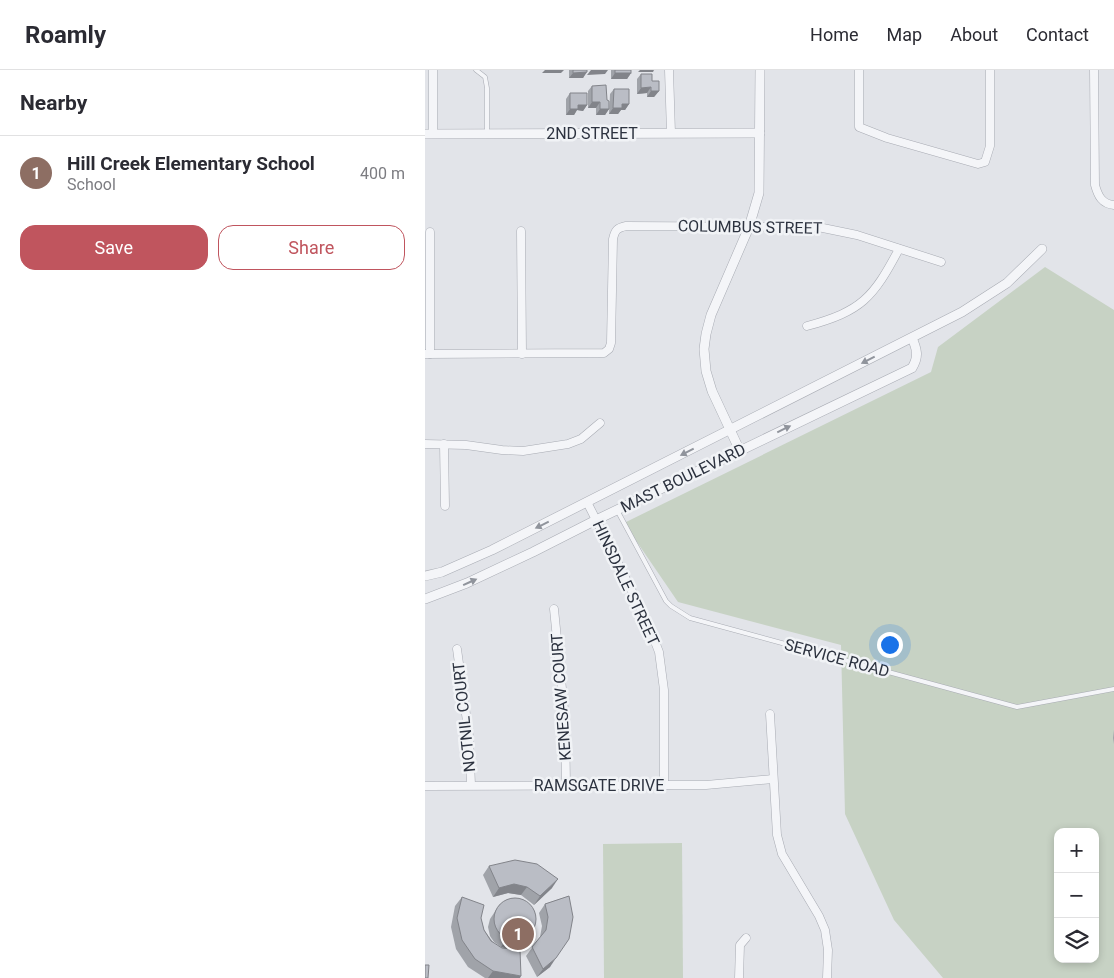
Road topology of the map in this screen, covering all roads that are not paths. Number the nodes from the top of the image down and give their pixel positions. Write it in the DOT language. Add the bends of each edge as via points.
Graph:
graph roads {
  1 [pos="433,70"];
  2 [pos="476,70"];
  3 [pos="669,70"];
  4 [pos="760,70"];
  5 [pos="859,70"];
  6 [pos="990,70"];
  7 [pos="1094,70"];
  8 [pos="671,133"];
  9 [pos="759,133"];
  10 [pos="429,134"];
  11 [pos="487,134"];
  12 [pos="1114,205"];
  13 [pos="749,227"];
  14 [pos="521,231"];
  15 [pos="430,232"];
  16 [pos="899,249"];
  17 [pos="1042,249"];
  18 [pos="941,262"];
  19 [pos="807,326"];
  20 [pos="912,338"];
  21 [pos="427,354"];
  22 [pos="522,354"];
  23 [pos="600,423"];
  24 [pos="731,430"];
  25 [pos="425,444"];
  26 [pos="445,444"];
  27 [pos="741,450"];
  28 [pos="587,502"];
  29 [pos="445,506"];
  30 [pos="617,510"];
  31 [pos="596,520"];
  32 [pos="425,576"];
  33 [pos="425,599"];
  34 [pos="554,609"];
  35 [pos="457,649"];
  36 [pos="1114,689"];
  37 [pos="769,714"];
  38 [pos="773,779"];
  39 [pos="471,785"];
  40 [pos="566,785"];
  41 [pos="425,786"];
  42 [pos="664,786"];
  43 [pos="746,938"];
  44 [pos="739,978"];
  45 [pos="827,978"];
  1 -- 10 [label="street"];
  2 -- 11 [label="lane" via="485,77 487,88"];
  3 -- 8 [label="street"];
  4 -- 9 [label="street"];
  5 -- 6 [label="street" via="859,127 978,164 985,162 990,146"];
  7 -- 12 [label="street" via="1095,185 1098,197"];
  8 -- 9 [label="street, 2ND STREET"];
  8 -- 11 [label="street, 2ND STREET"];
  9 -- 13 [label="street" via="759,193"];
  10 -- 11 [label="street, 2ND STREET"];
  13 -- 16 [label="street, COLUMBUS STREET" via="818,227"];
  13 -- 22 [label="street, COLUMBUS STREET" via="625,226 615,231 609,349 603,353"];
  13 -- 24 [label="street" via="705,336 709,382"];
  14 -- 22 [label="street"];
  15 -- 21 [label="street"];
  16 -- 18 [label="street, COLUMBUS STREET"];
  16 -- 19 [label="street" via="881,283 864,301 840,316"];
  17 -- 20 [label="street, MAST BOULEVARD" via="1007,283 962,312"];
  20 -- 24 [label="street, MAST BOULEVARD, one-way"];
  27 -- 20 [label="street, MAST BOULEVARD, one-way" via="912,368 916,361"];
  21 -- 22 [label="street"];
  23 -- 26 [label="street" via="581,439 568,444 523,451"];
  24 -- 27 [label="street"];
  24 -- 28 [label="street, MAST BOULEVARD, one-way"];
  25 -- 26 [label="street"];
  26 -- 29 [label="street"];
  27 -- 30 [label="street, MAST BOULEVARD"];
  28 -- 31 [label="street, HINSDALE STREET"];
  28 -- 32 [label="street, MAST BOULEVARD, one-way" via="492,550"];
  30 -- 31 [label="street, MAST BOULEVARD"];
  30 -- 36 [label="lane, SERVICE ROAD" via="666,601 690,618 1017,707"];
  33 -- 31 [label="street, MAST BOULEVARD, one-way" via="467,584"];
  31 -- 42 [label="street, HINSDALE STREET" via="647,621 659,652 663,690"];
  34 -- 40 [label="street, KENESAW COURT" via="565,719"];
  35 -- 39 [label="street, NOTNIL COURT" via="469,736"];
  37 -- 38 [label="street"];
  38 -- 42 [label="street, RAMSGATE DRIVE"];
  38 -- 45 [label="street" via="777,835 782,854 825,930"];
  39 -- 40 [label="street, RAMSGATE DRIVE"];
  39 -- 41 [label="street, RAMSGATE DRIVE"];
  40 -- 42 [label="street, RAMSGATE DRIVE"];
  43 -- 44 [label="street" via="740,945"];
}
